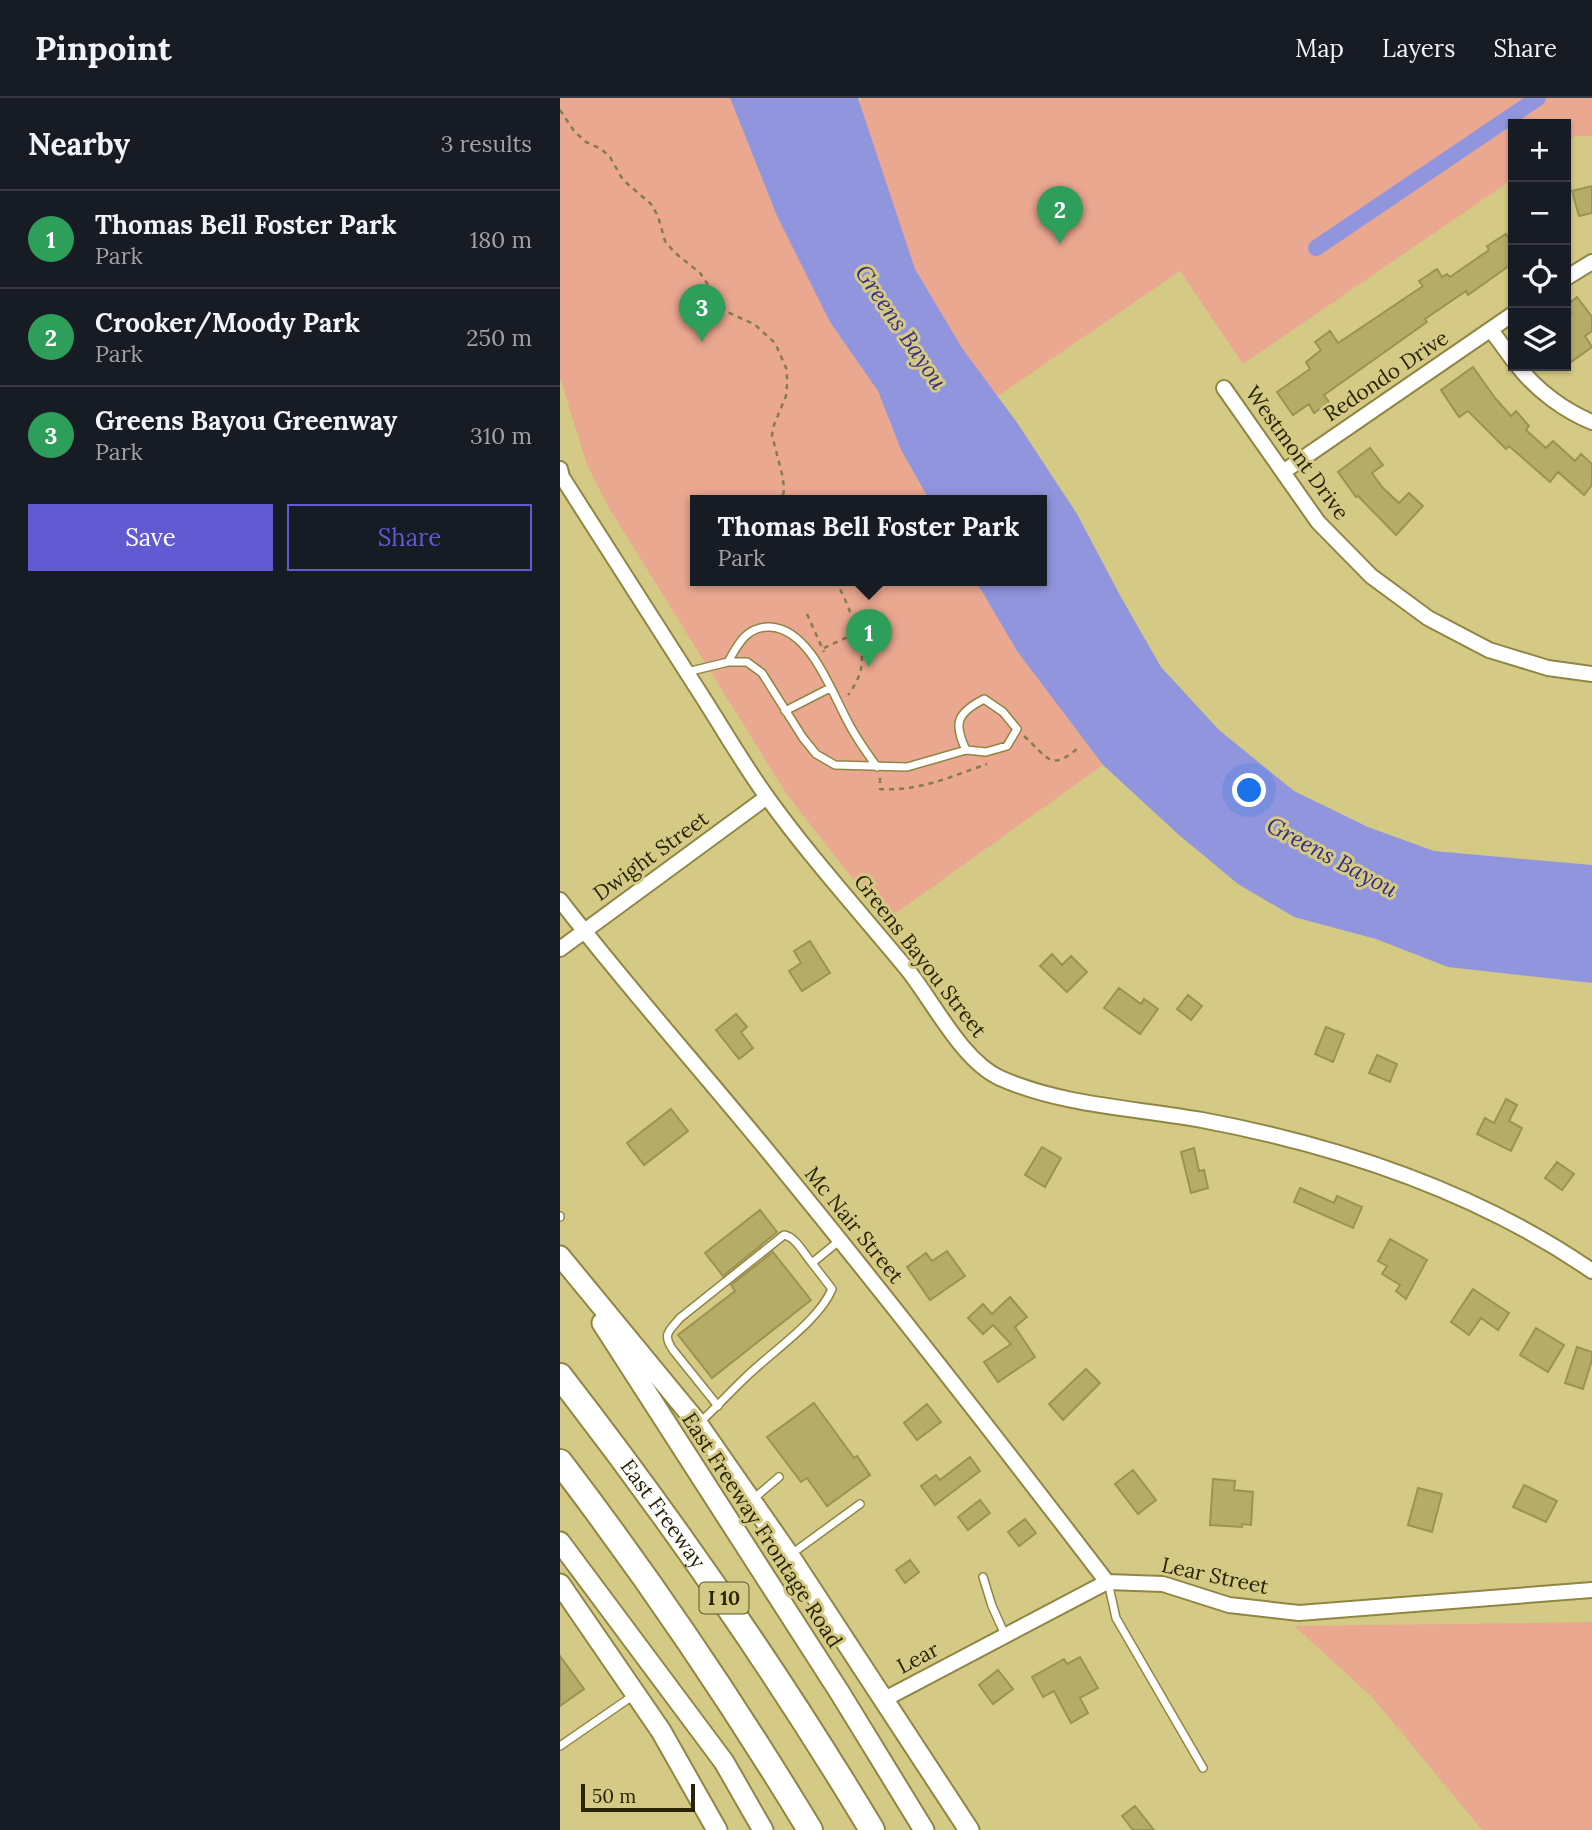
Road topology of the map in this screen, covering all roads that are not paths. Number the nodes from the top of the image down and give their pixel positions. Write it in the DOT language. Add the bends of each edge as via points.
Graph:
graph roads {
  1 [pos="1592,262"];
  2 [pos="1571,275"];
  3 [pos="1508,318"];
  4 [pos="1491,330"];
  5 [pos="1508,352"];
  6 [pos="1522,371"];
  7 [pos="1224,388"];
  8 [pos="1592,422"];
  9 [pos="560,469"];
  10 [pos="1283,472"];
  11 [pos="728,662"];
  12 [pos="687,672"];
  13 [pos="1592,674"];
  14 [pos="830,688"];
  15 [pos="785,711"];
  16 [pos="966,750"];
  17 [pos="879,770"];
  18 [pos="767,797"];
  19 [pos="560,900"];
  20 [pos="584,931"];
  21 [pos="560,949"];
  22 [pos="839,1241"];
  23 [pos="560,1256"];
  24 [pos="811,1263"];
  25 [pos="1592,1271"];
  26 [pos="560,1376"];
  27 [pos="718,1406"];
  28 [pos="698,1424"];
  29 [pos="560,1462"];
  30 [pos="779,1477"];
  31 [pos="751,1500"];
  32 [pos="860,1504"];
  33 [pos="560,1542"];
  34 [pos="789,1555"];
  35 [pos="983,1577"];
  36 [pos="1107,1582"];
  37 [pos="561,1586"];
  38 [pos="1592,1590"];
  39 [pos="1005,1636"];
  40 [pos="972,1653"];
  41 [pos="636,1694"];
  42 [pos="883,1700"];
  43 [pos="560,1746"];
  44 [pos="1203,1768"];
  45 [pos="717,1830"];
  46 [pos="763,1830"];
  47 [pos="810,1830"];
  48 [pos="872,1830"];
  49 [pos="924,1830"];
  50 [pos="969,1830"];
  1 -- 2 [label="street"];
  3 -- 4 [label="street, Redondo Drive"];
  4 -- 5 [label="street"];
  4 -- 10 [label="street, Redondo Drive"];
  6 -- 8 [label="street" via="1571,413"];
  7 -- 10 [label="street, Westmont Drive"];
  9 -- 12 [label="street, Greens Bayou Street"];
  10 -- 13 [label="street, Westmont Drive" via="1318,522 1362,567 1428,618 1489,650 1548,668"];
  11 -- 12 [label="lane"];
  11 -- 14 [label="lane" via="740,640 759,627 780,628 804,644"];
  11 -- 15 [label="lane" via="747,662 762,673"];
  12 -- 18 [label="street, Greens Bayou Street"];
  14 -- 15 [label="lane"];
  14 -- 17 [label="lane"];
  15 -- 17 [label="lane" via="816,754 835,765"];
  16 -- 16 [label="lane" via="986,752 1007,746 1017,729 984,699 967,708 959,721 957,732"];
  16 -- 17 [label="lane" via="908,767"];
  18 -- 20 [label="street, Dwight Street"];
  18 -- 25 [label="street, Greens Bayou Street" via="908,971 965,1050 996,1076 1035,1091 1289,1138 1368,1160 1466,1199"];
  19 -- 20 [label="street, Mc Nair Street"];
  20 -- 21 [label="street, Dwight Street"];
  20 -- 22 [label="street, Mc Nair Street"];
  22 -- 24 [label="lane"];
  22 -- 36 [label="street, Mc Nair Street"];
  23 -- 28 [label="main road"];
  23 -- 49 [label="main road, East Freeway Frontage Road"];
  24 -- 27 [label="lane" via="832,1289 830,1295"];
  24 -- 27 [label="lane" via="794,1240 784,1235 667,1333 667,1341"];
  26 -- 48 [label="highway, East Freeway / I 10" via="719,1591"];
  27 -- 28 [label="lane"];
  28 -- 31 [label="main road"];
  29 -- 47 [label="highway, I 10" via="705,1663"];
  30 -- 31 [label="lane"];
  31 -- 34 [label="main road"];
  32 -- 34 [label="lane"];
  33 -- 46 [label="main road" via="724,1762"];
  34 -- 42 [label="main road"];
  35 -- 39 [label="lane"];
  36 -- 38 [label="street, Lear Street" via="1163,1584 1229,1605 1299,1613"];
  36 -- 39 [label="street, Lear Street"];
  36 -- 44 [label="lane" via="1116,1618"];
  37 -- 41 [label="main road"];
  39 -- 40 [label="street, Lear Street"];
  40 -- 42 [label="street, Lear"];
  41 -- 43 [label="lane"];
  41 -- 45 [label="main road"];
  42 -- 50 [label="main road"];
}
